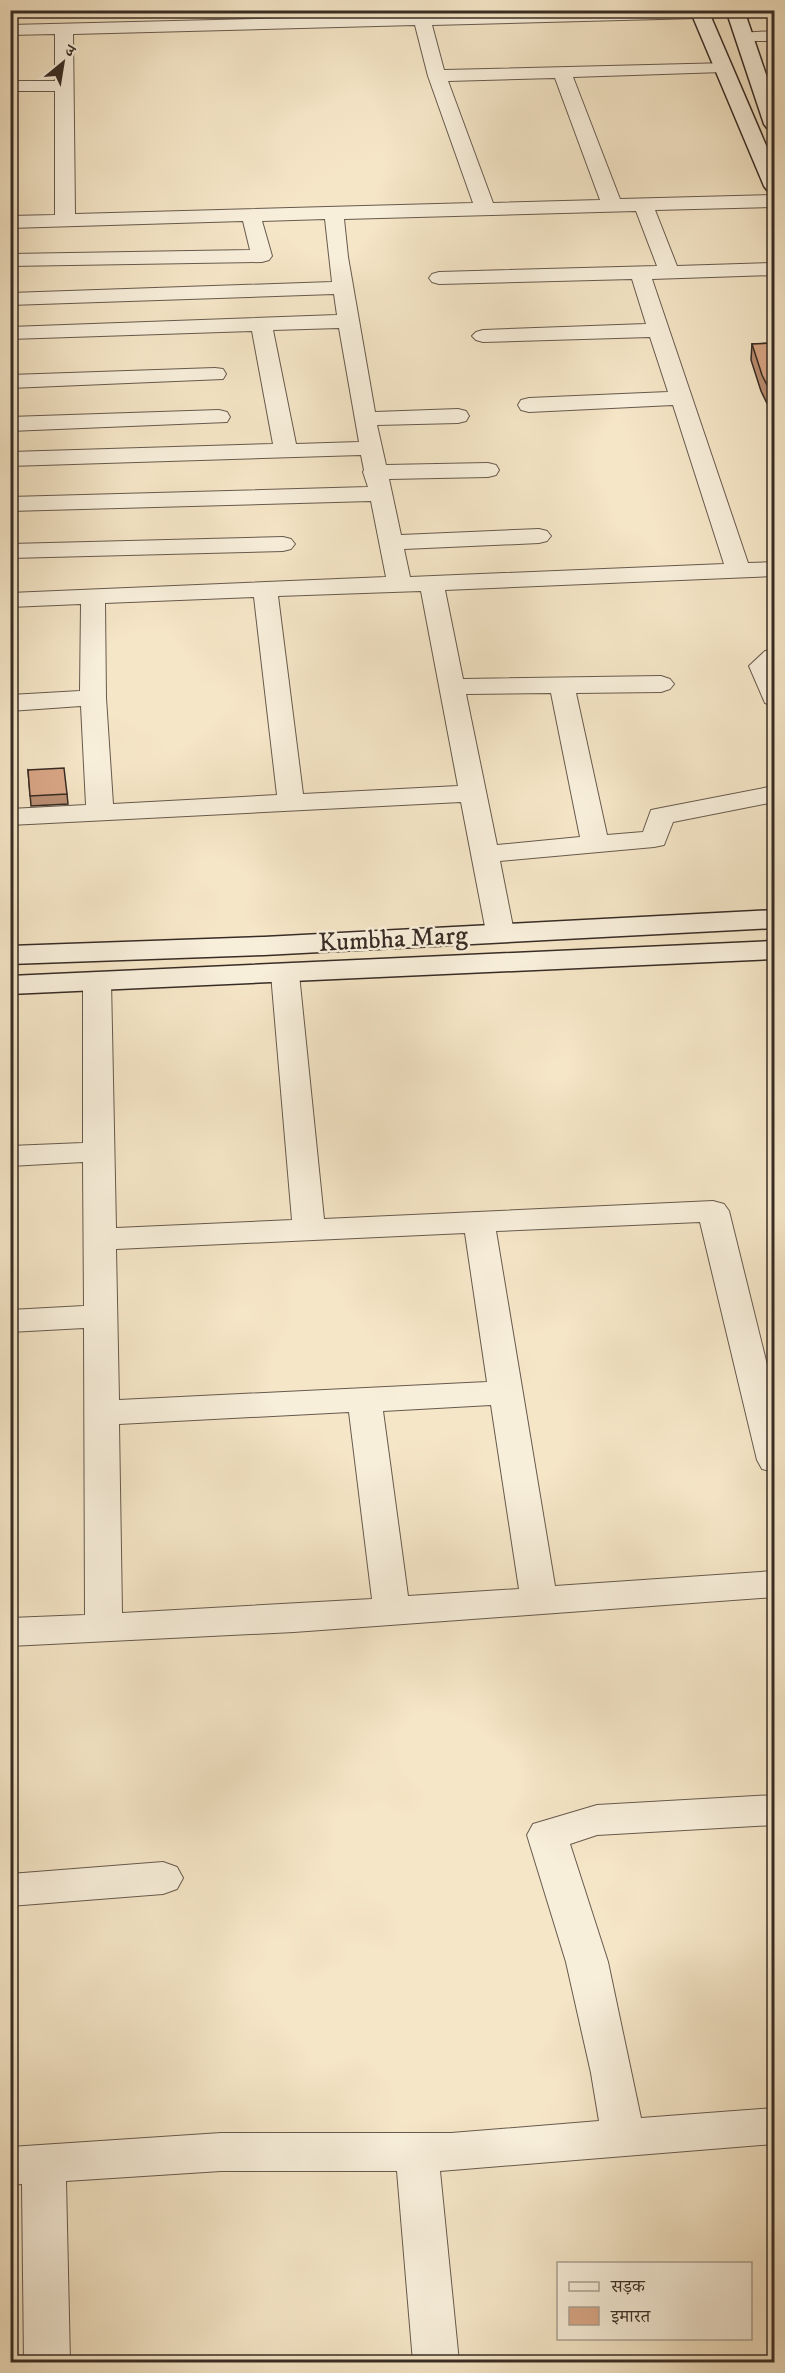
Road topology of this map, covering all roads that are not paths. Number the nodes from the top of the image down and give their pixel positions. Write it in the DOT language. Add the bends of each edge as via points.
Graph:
graph roads {
  1 [pos="699,11"];
  2 [pos="736,11"];
  3 [pos="542,13"];
  4 [pos="421,15"];
  5 [pos="263,17"];
  6 [pos="126,19"];
  7 [pos="63,29"];
  8 [pos="10,30"];
  9 [pos="774,36"];
  10 [pos="745,37"];
  11 [pos="723,67"];
  12 [pos="562,72"];
  13 [pos="436,76"];
  14 [pos="10,86"];
  15 [pos="64,86"];
  16 [pos="774,121"];
  17 [pos="774,186"];
  18 [pos="774,201"];
  19 [pos="643,204"];
  20 [pos="612,205"];
  21 [pos="485,208"];
  22 [pos="334,213"];
  23 [pos="251,215"];
  24 [pos="124,219"];
  25 [pos="65,220"];
  26 [pos="10,222"];
  27 [pos="84,259"];
  28 [pos="132,259"];
  29 [pos="10,260"];
  30 [pos="774,269"];
  31 [pos="669,272"];
  32 [pos="640,273"];
  33 [pos="439,278"];
  34 [pos="343,288"];
  35 [pos="93,296"];
  36 [pos="10,299"];
  37 [pos="349,321"];
  38 [pos="261,324"];
  39 [pos="210,326"];
  40 [pos="659,330"];
  41 [pos="10,333"];
  42 [pos="483,336"];
  43 [pos="215,374"];
  44 [pos="10,382"];
  45 [pos="681,398"];
  46 [pos="529,405"];
  47 [pos="458,416"];
  48 [pos="219,417"];
  49 [pos="365,420"];
  50 [pos="10,424"];
  51 [pos="372,448"];
  52 [pos="286,451"];
  53 [pos="225,453"];
  54 [pos="10,459"];
  55 [pos="488,470"];
  56 [pos="377,483"];
  57 [pos="99,501"];
  58 [pos="10,504"];
  59 [pos="539,536"];
  60 [pos="391,542"];
  61 [pos="97,549"];
  62 [pos="774,569"];
  63 [pos="30,570"];
  64 [pos="738,570"];
  65 [pos="146,571"];
  66 [pos="432,584"];
  67 [pos="400,585"];
  68 [pos="276,589"];
  69 [pos="93,597"];
  70 [pos="10,600"];
  71 [pos="774,656"];
  72 [pos="661,684"];
  73 [pos="562,686"];
  74 [pos="452,687"];
  75 [pos="93,698"];
  76 [pos="774,698"];
  77 [pos="10,703"];
  78 [pos="471,793"];
  79 [pos="774,794"];
  80 [pos="291,802"];
  81 [pos="100,811"];
  82 [pos="10,817"];
  83 [pos="595,844"];
  84 [pos="484,854"];
  85 [pos="774,919"];
  86 [pos="500,932"];
  87 [pos="774,950"];
  88 [pos="10,955"];
  89 [pos="285,974"];
  90 [pos="97,981"];
  91 [pos="10,985"];
  92 [pos="99,1152"];
  93 [pos="10,1156"];
  94 [pos="479,1222"];
  95 [pos="309,1229"];
  96 [pos="100,1239"];
  97 [pos="101,1316"];
  98 [pos="10,1321"];
  99 [pos="506,1393"];
  100 [pos="365,1400"];
  101 [pos="102,1413"];
  102 [pos="774,1460"];
  103 [pos="774,1584"];
  104 [pos="539,1601"];
  105 [pos="392,1611"];
  106 [pos="104,1627"];
  107 [pos="10,1632"];
  108 [pos="774,1810"];
  109 [pos="163,1878"];
  110 [pos="10,1890"];
  111 [pos="774,2126"];
  112 [pos="623,2138"];
  113 [pos="417,2152"];
  114 [pos="27,2165"];
  115 [pos="47,2362"];
  116 [pos="436,2362"];
  1 -- 2 [label="street"];
  1 -- 3 [label="street"];
  1 -- 11 [label="street"];
  2 -- 10 [label="street"];
  3 -- 4 [label="street"];
  4 -- 5 [label="street"];
  4 -- 13 [label="street"];
  5 -- 6 [label="street"];
  6 -- 7 [label="street"];
  7 -- 8 [label="street"];
  7 -- 15 [label="street"];
  9 -- 10 [label="street"];
  10 -- 16 [label="street"];
  11 -- 12 [label="street"];
  11 -- 17 [label="street"];
  12 -- 13 [label="street"];
  12 -- 20 [label="street"];
  13 -- 21 [label="street"];
  14 -- 15 [label="street"];
  15 -- 25 [label="street"];
  18 -- 19 [label="street"];
  19 -- 20 [label="street"];
  19 -- 31 [label="street"];
  20 -- 21 [label="street"];
  21 -- 22 [label="street"];
  22 -- 23 [label="street"];
  22 -- 34 [label="street"];
  23 -- 24 [label="street"];
  23 -- 28 [label="street" via="262,256"];
  24 -- 25 [label="street"];
  24 -- 28 [label="street"];
  25 -- 26 [label="street"];
  27 -- 28 [label="street"];
  27 -- 29 [label="street"];
  27 -- 35 [label="street"];
  30 -- 31 [label="street"];
  31 -- 32 [label="street"];
  32 -- 33 [label="street"];
  32 -- 40 [label="street"];
  34 -- 35 [label="street"];
  34 -- 37 [label="street"];
  35 -- 36 [label="street"];
  37 -- 38 [label="street"];
  37 -- 49 [label="street"];
  38 -- 39 [label="street"];
  38 -- 52 [label="street"];
  39 -- 41 [label="street"];
  39 -- 43 [label="street"];
  40 -- 42 [label="street"];
  40 -- 45 [label="street"];
  43 -- 44 [label="street"];
  43 -- 48 [label="street"];
  45 -- 46 [label="street"];
  45 -- 64 [label="street"];
  47 -- 49 [label="street"];
  48 -- 50 [label="street"];
  48 -- 53 [label="street"];
  49 -- 51 [label="street"];
  51 -- 52 [label="street"];
  51 -- 56 [label="street"];
  52 -- 53 [label="street"];
  53 -- 54 [label="street"];
  55 -- 56 [label="street"];
  56 -- 57 [label="street"];
  56 -- 60 [label="street"];
  57 -- 58 [label="street"];
  57 -- 61 [label="street"];
  59 -- 60 [label="street"];
  60 -- 67 [label="street"];
  61 -- 63 [label="street"];
  61 -- 65 [label="street"];
  62 -- 64 [label="street"];
  63 -- 69 [label="street"];
  63 -- 70 [label="street"];
  64 -- 66 [label="street"];
  65 -- 68 [label="street"];
  65 -- 68 [label="street" via="282,534 284,577"];
  65 -- 69 [label="street"];
  66 -- 67 [label="street"];
  66 -- 74 [label="street"];
  67 -- 68 [label="street"];
  68 -- 80 [label="street"];
  69 -- 75 [label="street"];
  71 -- 76 [label="street" via="762,666"];
  72 -- 73 [label="street"];
  73 -- 74 [label="street"];
  73 -- 83 [label="street"];
  74 -- 78 [label="street"];
  75 -- 77 [label="street"];
  75 -- 81 [label="street"];
  78 -- 80 [label="street"];
  78 -- 84 [label="street"];
  79 -- 83 [label="street" via="661,816 654,839"];
  80 -- 81 [label="street"];
  81 -- 82 [label="street"];
  83 -- 84 [label="street"];
  84 -- 86 [label="street"];
  85 -- 86 [label="street, Kumbha Marg"];
  86 -- 88 [label="street, Kumbha Marg"];
  87 -- 89 [label="street, Kumbha Marg"];
  89 -- 90 [label="street, Kumbha Marg"];
  89 -- 95 [label="street"];
  90 -- 91 [label="street, Kumbha Marg"];
  90 -- 92 [label="street"];
  92 -- 93 [label="street"];
  92 -- 96 [label="street"];
  94 -- 95 [label="street"];
  94 -- 99 [label="street"];
  94 -- 102 [label="street" via="713,1210"];
  95 -- 96 [label="street"];
  96 -- 97 [label="street"];
  97 -- 98 [label="street"];
  97 -- 101 [label="street"];
  99 -- 100 [label="street"];
  99 -- 104 [label="street"];
  100 -- 101 [label="street"];
  100 -- 105 [label="street"];
  101 -- 106 [label="street"];
  103 -- 104 [label="street"];
  104 -- 105 [label="street"];
  105 -- 106 [label="street"];
  106 -- 107 [label="street"];
  108 -- 112 [label="street" via="597,1820 547,1835 587,1962"];
  109 -- 110 [label="street"];
  111 -- 112 [label="street"];
  112 -- 113 [label="street"];
  113 -- 114 [label="street" via="221,2152"];
  113 -- 116 [label="street"];
  114 -- 115 [label="street"];
}
